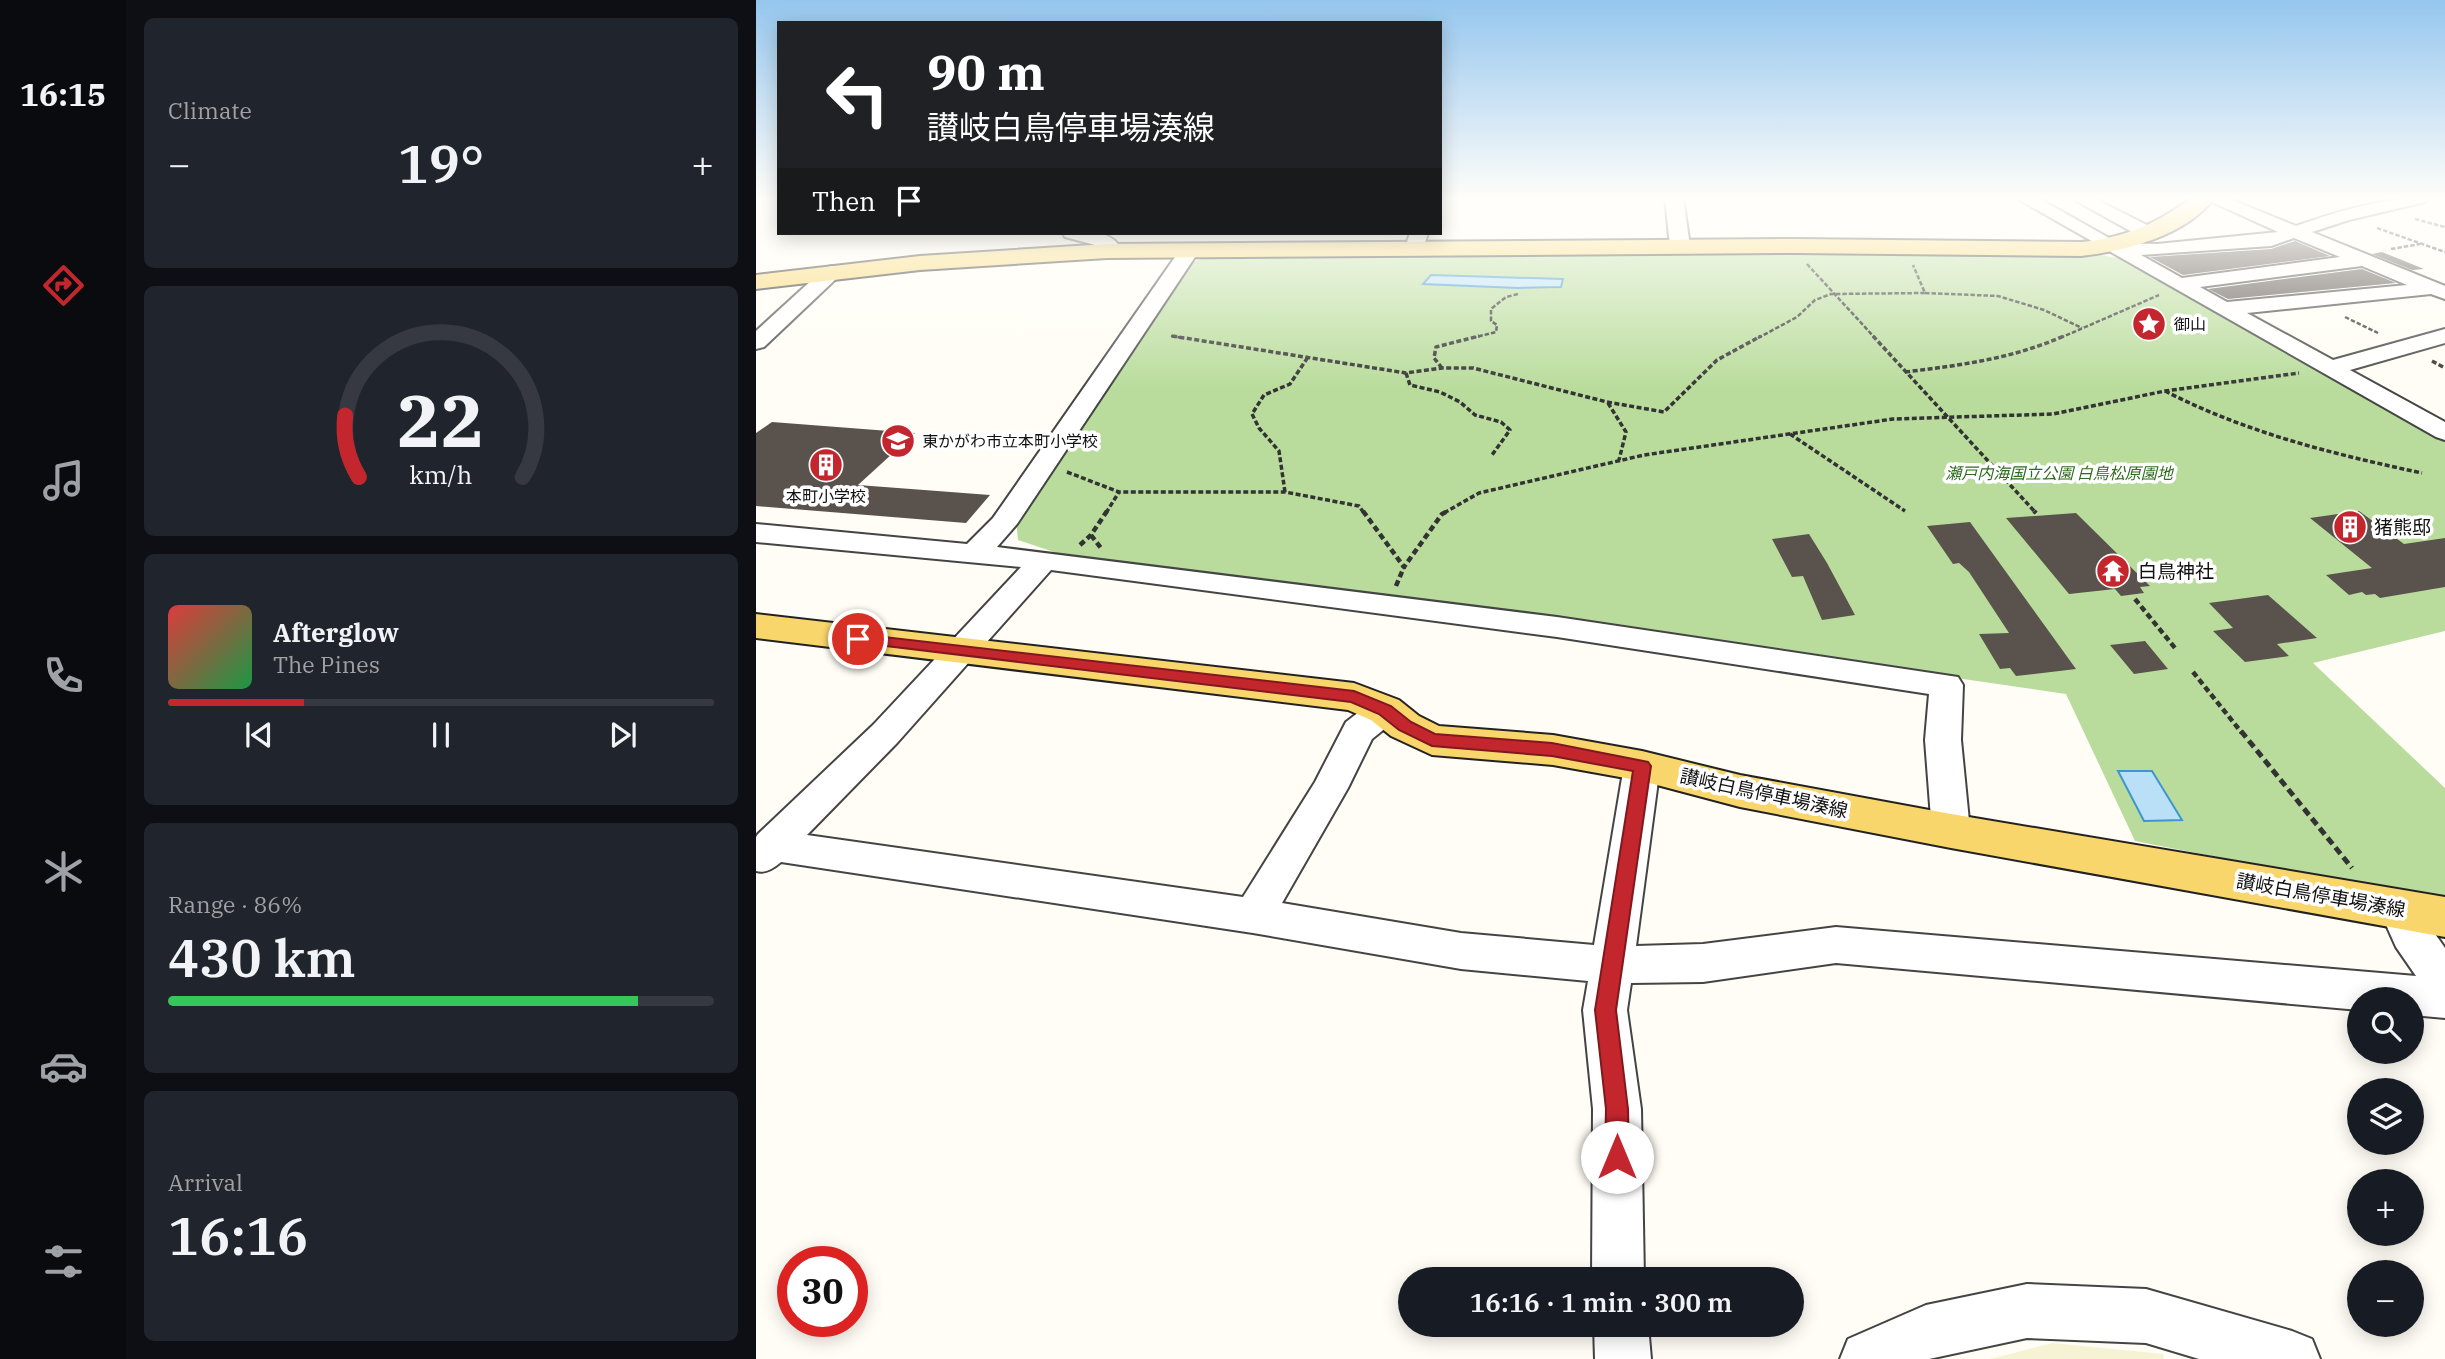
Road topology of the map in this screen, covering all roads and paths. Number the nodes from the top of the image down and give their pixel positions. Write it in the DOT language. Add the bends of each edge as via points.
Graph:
graph roads {
  1 [pos="944,261"];
  2 [pos="1182,261"];
  3 [pos="1804,261"];
  4 [pos="1912,261"];
  5 [pos="2136,261"];
  6 [pos="2310,261"];
  7 [pos="2355,261"];
  8 [pos="2368,261"];
  9 [pos="2320,267"];
  10 [pos="832,272"];
  11 [pos="756,282"];
  12 [pos="2179,285"];
  13 [pos="2441,286"];
  14 [pos="1924,293"];
  15 [pos="1518,294"];
  16 [pos="1831,294"];
  17 [pos="2369,294"];
  18 [pos="2224,309"];
  19 [pos="2082,329"];
  20 [pos="1171,336"];
  21 [pos="2445,336"];
  22 [pos="756,342"];
  23 [pos="1308,357"];
  24 [pos="1442,368"];
  25 [pos="2331,368"];
  26 [pos="1905,372"];
  27 [pos="1406,373"];
  28 [pos="2165,390"];
  29 [pos="1607,402"];
  30 [pos="1945,416"];
  31 [pos="2445,432"];
  32 [pos="1790,434"];
  33 [pos="1492,455"];
  34 [pos="1619,460"];
  35 [pos="1043,463"];
  36 [pos="2423,473"];
  37 [pos="1119,492"];
  38 [pos="1285,492"];
  39 [pos="1905,511"];
  40 [pos="2036,513"];
  41 [pos="756,533"];
  42 [pos="977,551"];
  43 [pos="1052,561"];
  44 [pos="2135,599"];
  45 [pos="756,626"];
  46 [pos="2175,648"];
  47 [pos="960,651"];
  48 [pos="2193,672"];
  49 [pos="1385,710"];
  50 [pos="1642,766"];
  51 [pos="1951,831"];
  52 [pos="764,853"];
  53 [pos="2390,906"];
  54 [pos="1253,916"];
  55 [pos="2445,917"];
  56 [pos="1613,965"];
  57 [pos="2445,982"];
  58 [pos="2445,998"];
  59 [pos="1618,1267"];
  60 [pos="1621,1337"];
  61 [pos="1623,1359"];
  62 [pos="1868,1359"];
  63 [pos="2292,1359"];
  1 -- 10 [label="main road"];
  2 -- 35 [label="street"];
  3 -- 16 [label="path"];
  4 -- 14 [label="path"];
  5 -- 12 [label="street"];
  6 -- 9 [label="street"];
  7 -- 9 [label="street"];
  8 -- 13 [label="street"];
  9 -- 12 [label="street"];
  9 -- 17 [label="street"];
  10 -- 11 [label="main road"];
  10 -- 22 [label="street"];
  12 -- 18 [label="street"];
  12 -- 19 [label="path"];
  13 -- 17 [label="street"];
  14 -- 16 [label="path"];
  14 -- 19 [label="path" via="1998,296 2044,310"];
  15 -- 24 [label="path" via="1491,309 1496,332 1436,347 1434,358"];
  16 -- 26 [label="path"];
  16 -- 29 [label="path" via="1717,360 1664,412"];
  17 -- 18 [label="street"];
  18 -- 25 [label="street"];
  19 -- 26 [label="path" via="2030,351 1987,362"];
  20 -- 23 [label="path"];
  21 -- 25 [label="street"];
  23 -- 27 [label="path"];
  23 -- 38 [label="path" via="1290,384 1265,396 1251,414 1279,451"];
  24 -- 27 [label="path"];
  24 -- 29 [label="path" via="1473,368"];
  25 -- 28 [label="path"];
  25 -- 31 [label="street"];
  26 -- 30 [label="path"];
  27 -- 33 [label="path" via="1410,384 1440,392 1475,415 1501,422 1510,430"];
  28 -- 30 [label="path" via="2053,414"];
  28 -- 36 [label="path" via="2201,411 2260,435"];
  29 -- 34 [label="path" via="1626,432"];
  30 -- 32 [label="path"];
  30 -- 40 [label="path"];
  32 -- 34 [label="path"];
  32 -- 39 [label="path"];
  34 -- 38 [label="path" via="1479,493 1442,514 1404,567 1359,506"];
  35 -- 37 [label="path"];
  35 -- 42 [label="street" via="1003,524"];
  37 -- 38 [label="path"];
  37 -- 43 [label="path" via="1091,535"];
  41 -- 42 [label="street"];
  42 -- 43 [label="street"];
  43 -- 47 [label="street"];
  43 -- 51 [label="street" via="1557,626 1946,685 1943,740"];
  44 -- 46 [label="path"];
  45 -- 47 [label="main road, 讃岐白鳥停車場湊線"];
  47 -- 49 [label="main road, 讃岐白鳥停車場湊線" via="1354,697"];
  47 -- 52 [label="street" via="885,734"];
  48 -- 53 [label="path"];
  49 -- 50 [label="main road, 讃岐白鳥停車場湊線" via="1432,740 1552,750"];
  49 -- 54 [label="street" via="1358,731 1331,788"];
  50 -- 51 [label="main road, 讃岐白鳥停車場湊線" via="1740,791"];
  50 -- 56 [label="street"];
  51 -- 53 [label="main road, 讃岐白鳥停車場湊線"];
  52 -- 54 [label="street"];
  53 -- 55 [label="main road, 讃岐白鳥停車場湊線"];
  53 -- 57 [label="street"];
  54 -- 56 [label="street" via="1461,951"];
  56 -- 58 [label="street" via="1703,963 1836,945"];
  56 -- 59 [label="street" via="1605,1010 1617,1109"];
  60 -- 61 [label="street"];
  62 -- 63 [label="street" via="1926,1332 2027,1311 2146,1316"];
}
